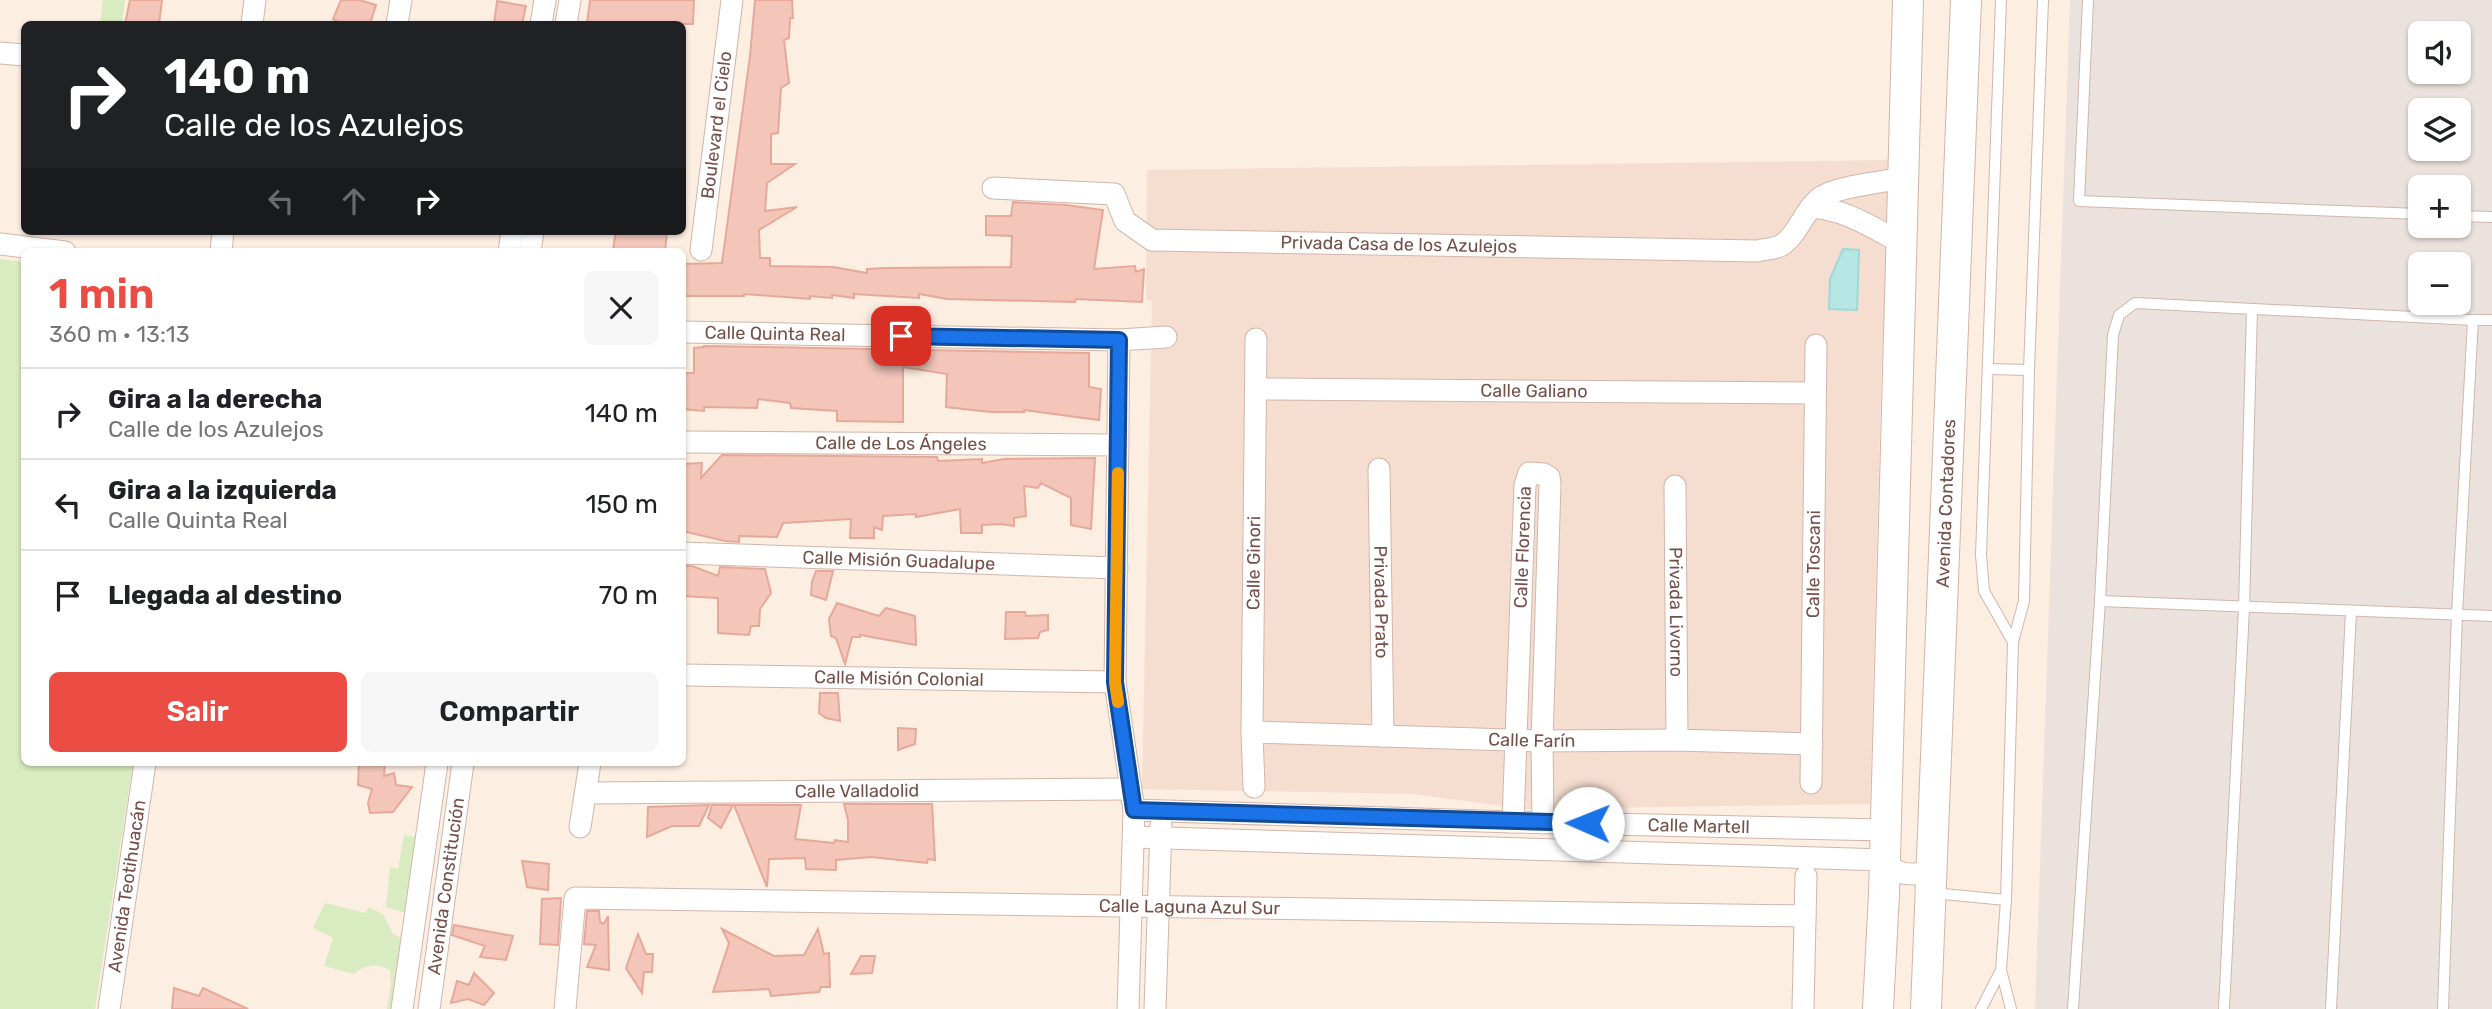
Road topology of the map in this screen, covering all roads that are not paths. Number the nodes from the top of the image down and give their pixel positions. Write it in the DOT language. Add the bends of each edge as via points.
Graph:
graph roads {
  1 [pos="256,0"];
  2 [pos="401,0"];
  3 [pos="545,0"];
  4 [pos="570,0"];
  5 [pos="732,0"];
  6 [pos="1908,0"];
  7 [pos="1966,0"];
  8 [pos="2001,0"];
  9 [pos="2043,0"];
  10 [pos="2088,0"];
  11 [pos="252,21"];
  12 [pos="398,21"];
  13 [pos="542,21"];
  14 [pos="566,21"];
  15 [pos="0,53"];
  16 [pos="21,55"];
  17 [pos="1903,178"];
  18 [pos="993,188"];
  19 [pos="1811,207"];
  20 [pos="2408,214"];
  21 [pos="2471,216"];
  22 [pos="2492,217"];
  23 [pos="1902,243"];
  24 [pos="0,244"];
  25 [pos="32,248"];
  26 [pos="701,250"];
  27 [pos="2252,309"];
  28 [pos="2473,320"];
  29 [pos="2492,320"];
  30 [pos="686,332"];
  31 [pos="1166,337"];
  32 [pos="1256,339"];
  33 [pos="1119,340"];
  34 [pos="1816,345"];
  35 [pos="1988,369"];
  36 [pos="2029,370"];
  37 [pos="1256,389"];
  38 [pos="1814,393"];
  39 [pos="686,442"];
  40 [pos="1118,445"];
  41 [pos="1379,469"];
  42 [pos="1675,486"];
  43 [pos="686,553"];
  44 [pos="1117,568"];
  45 [pos="2100,601"];
  46 [pos="1546,603"];
  47 [pos="1520,605"];
  48 [pos="2244,608"];
  49 [pos="2351,611"];
  50 [pos="2457,614"];
  51 [pos="2492,616"];
  52 [pos="2012,642"];
  53 [pos="686,674"];
  54 [pos="1115,682"];
  55 [pos="1252,732"];
  56 [pos="1383,736"];
  57 [pos="1514,740"];
  58 [pos="1677,740"];
  59 [pos="1542,741"];
  60 [pos="1812,744"];
  61 [pos="145,766"];
  62 [pos="437,766"];
  63 [pos="463,766"];
  64 [pos="590,766"];
  65 [pos="1811,783"];
  66 [pos="1254,786"];
  67 [pos="586,793"];
  68 [pos="1132,799"];
  69 [pos="1162,811"];
  70 [pos="1445,820"];
  71 [pos="1513,822"];
  72 [pos="1543,822"];
  73 [pos="1588,823"];
  74 [pos="580,827"];
  75 [pos="1885,830"];
  76 [pos="1134,837"];
  77 [pos="1160,838"];
  78 [pos="1445,846"];
  79 [pos="1589,851"];
  80 [pos="1885,860"];
  81 [pos="1807,876"];
  82 [pos="1931,883"];
  83 [pos="2006,900"];
  84 [pos="1132,906"];
  85 [pos="1159,907"];
  86 [pos="1805,916"];
  87 [pos="2001,970"];
  88 [pos="109,1009"];
  89 [pos="402,1009"];
  90 [pos="429,1009"];
  91 [pos="565,1009"];
  92 [pos="1128,1009"];
  93 [pos="1155,1009"];
  94 [pos="1802,1009"];
  95 [pos="1878,1009"];
  96 [pos="1926,1009"];
  97 [pos="1981,1009"];
  98 [pos="2011,1009"];
  99 [pos="2073,1009"];
  100 [pos="2224,1009"];
  101 [pos="2330,1009"];
  102 [pos="2443,1009"];
  1 -- 11 [label="street"];
  2 -- 12 [label="street"];
  3 -- 13 [label="street"];
  4 -- 14 [label="street"];
  5 -- 26 [label="street, Boulevard el Cielo"];
  6 -- 17 [label="main road"];
  7 -- 82 [label="main road, Avenida Contadores"];
  8 -- 35 [label="lane"];
  9 -- 36 [label="lane"];
  10 -- 20 [label="lane" via="2079,201"];
  15 -- 16 [label="street"];
  17 -- 19 [label="street" via="1832,192"];
  17 -- 23 [label="main road"];
  18 -- 19 [label="street, Privada Casa de los Azulejos" via="1114,194 1125,221 1152,240 1758,251 1779,246"];
  19 -- 23 [label="street" via="1843,213"];
  21 -- 22 [label="lane"];
  23 -- 75 [label="main road"];
  24 -- 25 [label="street"];
  27 -- 28 [label="lane"];
  27 -- 45 [label="lane" via="2135,303 2119,315 2113,335"];
  27 -- 48 [label="lane"];
  28 -- 29 [label="lane"];
  28 -- 50 [label="lane"];
  30 -- 33 [label="street, Calle Quinta Real"];
  31 -- 33 [label="street, Calle Quinta Real"];
  32 -- 37 [label="street, Calle Ginori"];
  33 -- 40 [label="street"];
  34 -- 38 [label="street, Calle Toscani"];
  35 -- 36 [label="lane"];
  35 -- 52 [label="lane" via="1981,555 1984,591"];
  36 -- 52 [label="lane" via="2024,601"];
  37 -- 38 [label="street, Calle Galiano"];
  37 -- 55 [label="street, Calle Ginori"];
  38 -- 60 [label="street, Calle Toscani"];
  39 -- 40 [label="street, Calle de Los Ángeles"];
  40 -- 44 [label="street"];
  41 -- 56 [label="street, Privada Prato"];
  42 -- 58 [label="street, Privada Livorno"];
  43 -- 44 [label="street, Calle Misión Guadalupe"];
  44 -- 54 [label="street"];
  45 -- 48 [label="lane"];
  45 -- 99 [label="lane"];
  46 -- 47 [label="street"];
  46 -- 47 [label="street, Calle Florencia" via="1549,477 1529,473"];
  46 -- 59 [label="street, Calle Florencia"];
  47 -- 57 [label="street, Calle Florencia"];
  48 -- 49 [label="lane"];
  48 -- 100 [label="lane"];
  49 -- 50 [label="lane"];
  49 -- 101 [label="lane"];
  50 -- 51 [label="lane"];
  50 -- 102 [label="lane"];
  52 -- 83 [label="lane"];
  53 -- 54 [label="street, Calle Misión Colonial"];
  54 -- 68 [label="street"];
  55 -- 56 [label="street, Calle Farín"];
  55 -- 66 [label="street, Calle Ginori"];
  56 -- 57 [label="street, Calle Farín"];
  57 -- 59 [label="street, Calle Farín"];
  57 -- 71 [label="street, Calle Florencia"];
  58 -- 59 [label="street, Calle Farín"];
  58 -- 60 [label="street, Calle Farín"];
  59 -- 72 [label="street, Calle Florencia"];
  60 -- 65 [label="street, Calle Toscani"];
  61 -- 88 [label="street, Avenida Teotihuacán"];
  62 -- 89 [label="street, Avenida Constitución"];
  63 -- 90 [label="street, Avenida Constitución"];
  64 -- 67 [label="street"];
  67 -- 68 [label="street, Calle Valladolid"];
  67 -- 74 [label="street"];
  68 -- 69 [label="street, Calle Martell"];
  68 -- 76 [label="street"];
  69 -- 70 [label="street, Calle Martell"];
  69 -- 77 [label="street"];
  70 -- 71 [label="street, Calle Martell"];
  70 -- 78 [label="street"];
  71 -- 72 [label="street, Calle Martell"];
  72 -- 73 [label="street, Calle Martell"];
  73 -- 75 [label="street, Calle Martell"];
  73 -- 79 [label="street"];
  75 -- 80 [label="main road"];
  76 -- 77 [label="street, Calle Martell"];
  76 -- 84 [label="street"];
  77 -- 78 [label="street, Calle Martell"];
  77 -- 85 [label="street"];
  78 -- 79 [label="street, Calle Martell"];
  79 -- 80 [label="street, Calle Martell"];
  80 -- 82 [label="street" via="1892,870"];
  80 -- 95 [label="main road"];
  81 -- 86 [label="street"];
  82 -- 83 [label="lane"];
  82 -- 96 [label="main road, Avenida Contadores"];
  83 -- 87 [label="lane"];
  84 -- 85 [label="street, Calle Laguna Azul Sur"];
  84 -- 91 [label="street, Calle Laguna Azul Sur" via="575,898"];
  84 -- 92 [label="street"];
  85 -- 86 [label="street, Calle Laguna Azul Sur"];
  85 -- 93 [label="street"];
  86 -- 94 [label="street"];
  87 -- 97 [label="lane"];
  87 -- 98 [label="lane"];
}
